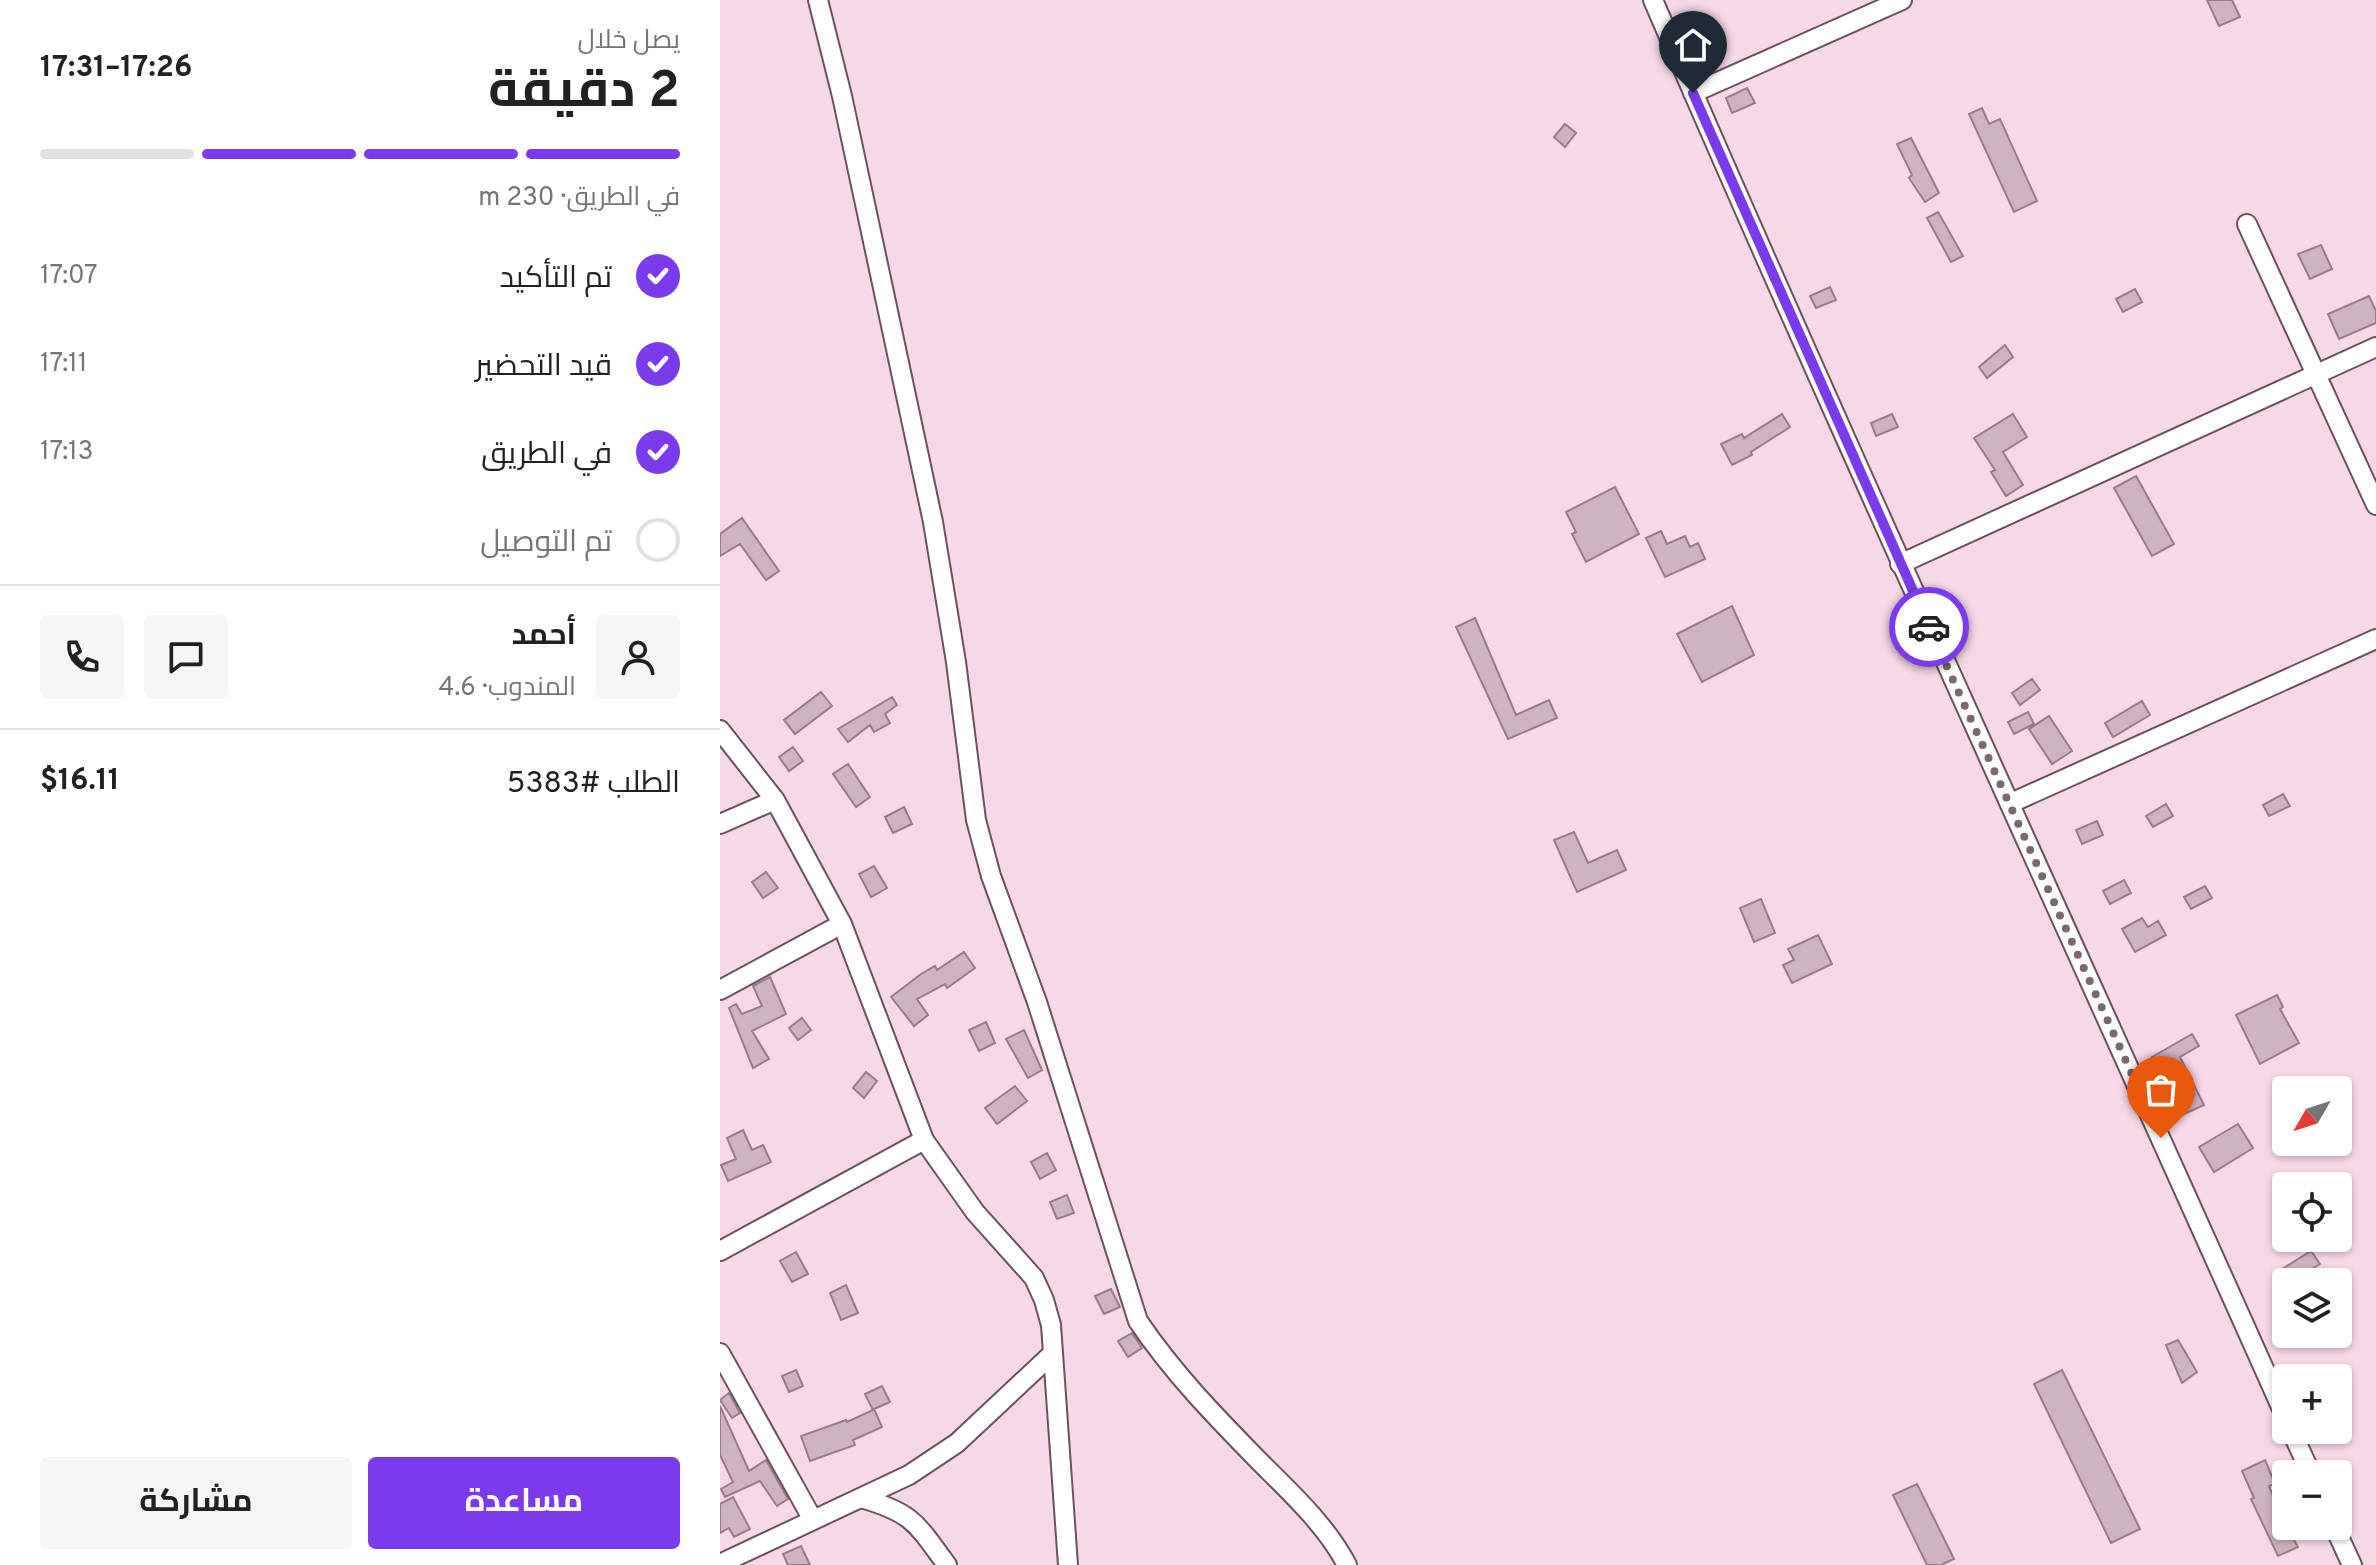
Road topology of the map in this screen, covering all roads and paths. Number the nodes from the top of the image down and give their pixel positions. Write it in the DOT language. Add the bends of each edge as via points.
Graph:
graph roads {
  1 [pos="818,0"];
  2 [pos="1653,0"];
  3 [pos="1902,0"];
  4 [pos="1693,93"];
  5 [pos="2247,224"];
  6 [pos="2376,347"];
  7 [pos="2315,374"];
  8 [pos="2376,505"];
  9 [pos="1900,564"];
  10 [pos="2376,639"];
  11 [pos="720,730"];
  12 [pos="775,800"];
  13 [pos="2011,803"];
  14 [pos="720,824"];
  15 [pos="842,924"];
  16 [pos="720,990"];
  17 [pos="924,1140"];
  18 [pos="720,1251"];
  19 [pos="720,1353"];
  20 [pos="1052,1354"];
  21 [pos="2272,1387"];
  22 [pos="861,1498"];
  23 [pos="813,1520"];
  24 [pos="2340,1540"];
  25 [pos="720,1564"];
  26 [pos="947,1565"];
  27 [pos="1068,1565"];
  28 [pos="1347,1565"];
  29 [pos="2352,1565"];
  1 -- 28 [label="street" via="933,522 976,820 1138,1321 1192,1392 1300,1502"];
  2 -- 4 [label="street"];
  3 -- 4 [label="street"];
  4 -- 9 [label="street"];
  5 -- 7 [label="street"];
  6 -- 7 [label="street"];
  7 -- 8 [label="street"];
  7 -- 9 [label="street"];
  9 -- 13 [label="street"];
  10 -- 13 [label="street"];
  11 -- 12 [label="street"];
  12 -- 14 [label="street"];
  12 -- 15 [label="street"];
  13 -- 21 [label="street"];
  15 -- 16 [label="street"];
  15 -- 17 [label="street"];
  17 -- 18 [label="street"];
  17 -- 20 [label="street" via="975,1212 1034,1278 1051,1325"];
  19 -- 23 [label="street"];
  20 -- 22 [label="street" via="938,1458"];
  20 -- 27 [label="street"];
  22 -- 23 [label="street"];
  22 -- 26 [label="street" via="905,1514"];
  23 -- 25 [label="street"];
  24 -- 29 [label="street"];
}
